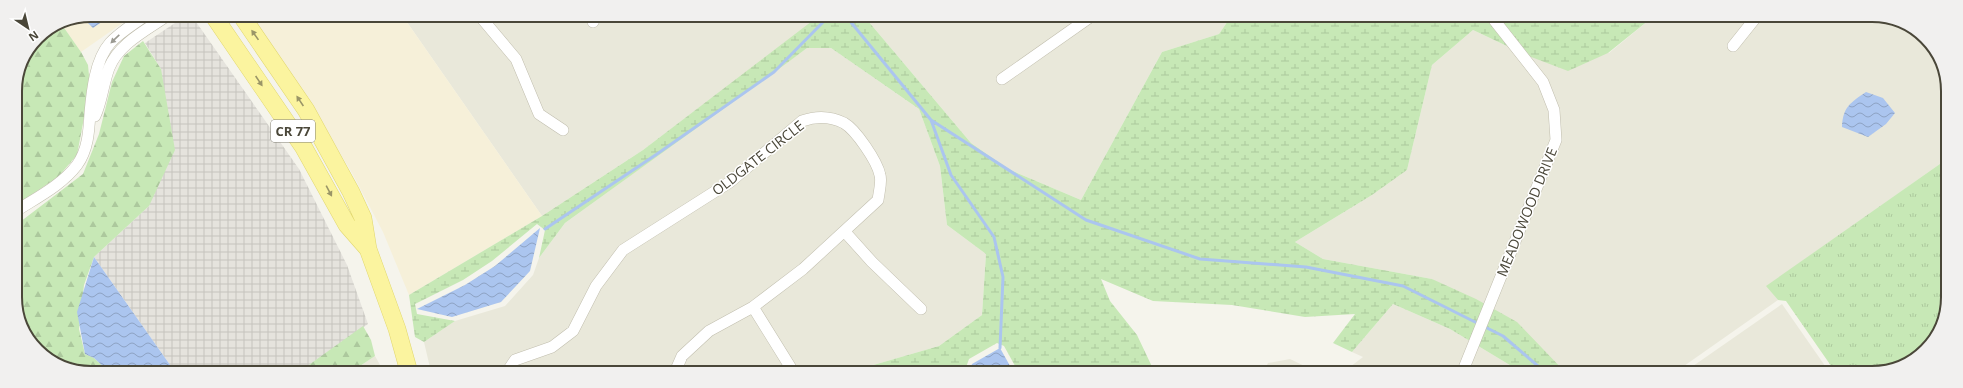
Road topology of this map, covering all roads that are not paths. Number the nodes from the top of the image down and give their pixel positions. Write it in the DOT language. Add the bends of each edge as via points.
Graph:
graph roads {
  1 [pos="136,22"];
  2 [pos="158,22"];
  3 [pos="217,22"];
  4 [pos="231,22"];
  5 [pos="246,22"];
  6 [pos="485,22"];
  7 [pos="1083,22"];
  8 [pos="1496,22"];
  9 [pos="1752,22"];
  10 [pos="1733,46"];
  11 [pos="285,78"];
  12 [pos="1002,79"];
  13 [pos="90,125"];
  14 [pos="563,130"];
  15 [pos="22,207"];
  16 [pos="845,232"];
  17 [pos="368,249"];
  18 [pos="753,307"];
  19 [pos="921,308"];
  20 [pos="407,366"];
  21 [pos="511,366"];
  22 [pos="678,366"];
  23 [pos="790,366"];
  24 [pos="1465,366"];
  1 -- 13 [label="street, one-way" via="116,37 104,51 96,77"];
  2 -- 13 [label="street" via="131,40 115,56"];
  3 -- 17 [label="main road, CR 77, one-way" via="304,148 347,225"];
  4 -- 11 [label="main road" via="258,61 276,75"];
  11 -- 5 [label="main road, CR 77, one-way"];
  6 -- 14 [label="street" via="516,59 539,114"];
  7 -- 12 [label="street"];
  8 -- 24 [label="street, MEADOWOOD DRIVE" via="1543,82 1554,110 1556,140"];
  9 -- 10 [label="street"];
  17 -- 11 [label="main road, CR 77, one-way" via="363,218 351,192 321,134"];
  13 -- 15 [label="street" via="85,150 77,165 60,182"];
  16 -- 18 [label="street, OLDGATE CIRCLE" via="803,269"];
  16 -- 19 [label="street" via="878,268"];
  16 -- 21 [label="street, OLDGATE CIRCLE" via="878,200 881,176 874,158 844,123 824,117 802,121 730,182 623,250 596,286 573,331 552,347 515,360"];
  17 -- 20 [label="main road, CR 77"];
  18 -- 22 [label="street, OLDGATE CIRCLE" via="709,331 682,356"];
  18 -- 23 [label="street"];
}
